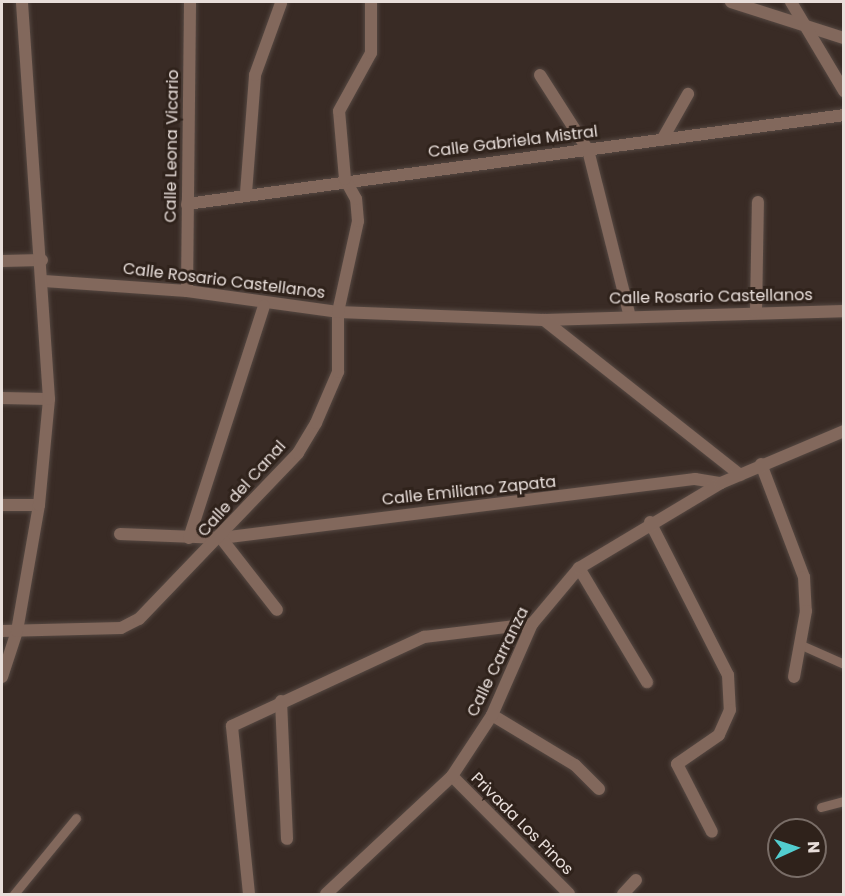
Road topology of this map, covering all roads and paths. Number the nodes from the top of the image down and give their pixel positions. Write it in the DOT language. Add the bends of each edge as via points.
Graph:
graph roads {
  1 [pos="22,2"];
  2 [pos="190,2"];
  3 [pos="371,2"];
  4 [pos="731,2"];
  5 [pos="792,2"];
  6 [pos="281,3"];
  7 [pos="802,27"];
  8 [pos="843,38"];
  9 [pos="540,75"];
  10 [pos="843,91"];
  11 [pos="688,94"];
  12 [pos="843,115"];
  13 [pos="662,140"];
  14 [pos="588,150"];
  15 [pos="345,179"];
  16 [pos="246,193"];
  17 [pos="758,202"];
  18 [pos="187,204"];
  19 [pos="42,260"];
  20 [pos="2,261"];
  21 [pos="44,281"];
  22 [pos="187,291"];
  23 [pos="264,306"];
  24 [pos="843,310"];
  25 [pos="338,312"];
  26 [pos="756,312"];
  27 [pos="629,313"];
  28 [pos="543,320"];
  29 [pos="2,398"];
  30 [pos="49,399"];
  31 [pos="843,431"];
  32 [pos="761,464"];
  33 [pos="740,475"];
  34 [pos="722,483"];
  35 [pos="2,505"];
  36 [pos="39,505"];
  37 [pos="650,522"];
  38 [pos="120,534"];
  39 [pos="189,538"];
  40 [pos="221,538"];
  41 [pos="579,568"];
  42 [pos="277,610"];
  43 [pos="532,624"];
  44 [pos="2,631"];
  45 [pos="17,631"];
  46 [pos="799,644"];
  47 [pos="843,664"];
  48 [pos="2,677"];
  49 [pos="794,677"];
  50 [pos="647,682"];
  51 [pos="281,700"];
  52 [pos="492,715"];
  53 [pos="452,776"];
  54 [pos="599,789"];
  55 [pos="843,801"];
  56 [pos="821,807"];
  57 [pos="76,818"];
  58 [pos="712,832"];
  59 [pos="287,839"];
  60 [pos="636,879"];
  61 [pos="14,894"];
  62 [pos="249,894"];
  63 [pos="326,894"];
  64 [pos="569,894"];
  65 [pos="622,894"];
  1 -- 19 [label="street"];
  2 -- 18 [label="street, Calle Leona Vicario"];
  3 -- 15 [label="street, Calle del Canal" via="371,52 339,111"];
  4 -- 7 [label="street"];
  5 -- 7 [label="street"];
  6 -- 16 [label="street" via="255,75"];
  7 -- 8 [label="street"];
  7 -- 10 [label="street"];
  9 -- 14 [label="street"];
  11 -- 13 [label="street"];
  12 -- 13 [label="street, Calle Gabriela Mistral"];
  13 -- 14 [label="street, Calle Gabriela Mistral"];
  14 -- 15 [label="street, Calle Gabriela Mistral"];
  14 -- 27 [label="street"];
  15 -- 16 [label="street, Calle Gabriela Mistral"];
  15 -- 25 [label="street, Calle del Canal" via="356,199 358,221"];
  16 -- 18 [label="street, Calle Gabriela Mistral"];
  17 -- 26 [label="street"];
  18 -- 22 [label="street, Calle Leona Vicario"];
  19 -- 20 [label="street"];
  19 -- 21 [label="street"];
  21 -- 22 [label="street, Calle Rosario Castellanos"];
  21 -- 30 [label="street"];
  22 -- 23 [label="street, Calle Rosario Castellanos"];
  23 -- 25 [label="street, Calle Rosario Castellanos"];
  23 -- 39 [label="street"];
  24 -- 26 [label="street, Calle Rosario Castellanos"];
  25 -- 28 [label="street, Calle Rosario Castellanos"];
  25 -- 40 [label="street, Calle del Canal" via="338,372 316,423 298,453"];
  26 -- 27 [label="street, Calle Rosario Castellanos"];
  27 -- 28 [label="street, Calle Rosario Castellanos"];
  28 -- 33 [label="street"];
  29 -- 30 [label="street"];
  30 -- 36 [label="street"];
  31 -- 32 [label="street, Calle Carranza"];
  32 -- 33 [label="street, Calle Carranza"];
  32 -- 46 [label="street" via="804,577 806,612"];
  33 -- 34 [label="street, Calle Carranza"];
  34 -- 37 [label="street, Calle Carranza"];
  34 -- 40 [label="street, Calle Emiliano Zapata" via="695,479"];
  35 -- 36 [label="street"];
  36 -- 45 [label="street"];
  37 -- 41 [label="street, Calle Carranza"];
  37 -- 58 [label="street" via="728,675 730,710 718,735 677,764"];
  38 -- 39 [label="street, Calle Emiliano Zapata"];
  39 -- 40 [label="street, Calle Emiliano Zapata"];
  40 -- 42 [label="street"];
  40 -- 45 [label="street, Calle del Canal" via="139,619 121,628"];
  41 -- 43 [label="street, Calle Carranza"];
  41 -- 50 [label="street"];
  43 -- 51 [label="street" via="424,637"];
  43 -- 52 [label="street, Calle Carranza"];
  44 -- 45 [label="street, Calle del Canal"];
  45 -- 48 [label="street"];
  46 -- 47 [label="lane"];
  46 -- 49 [label="street"];
  51 -- 59 [label="street"];
  51 -- 62 [label="street" via="232,726"];
  52 -- 53 [label="street, Calle Carranza"];
  52 -- 54 [label="street" via="575,765"];
  53 -- 63 [label="street, Calle Carranza"];
  53 -- 64 [label="street, Privada Los Pinos"];
  55 -- 56 [label="lane"];
  57 -- 61 [label="lane"];
  60 -- 65 [label="street"];
}
